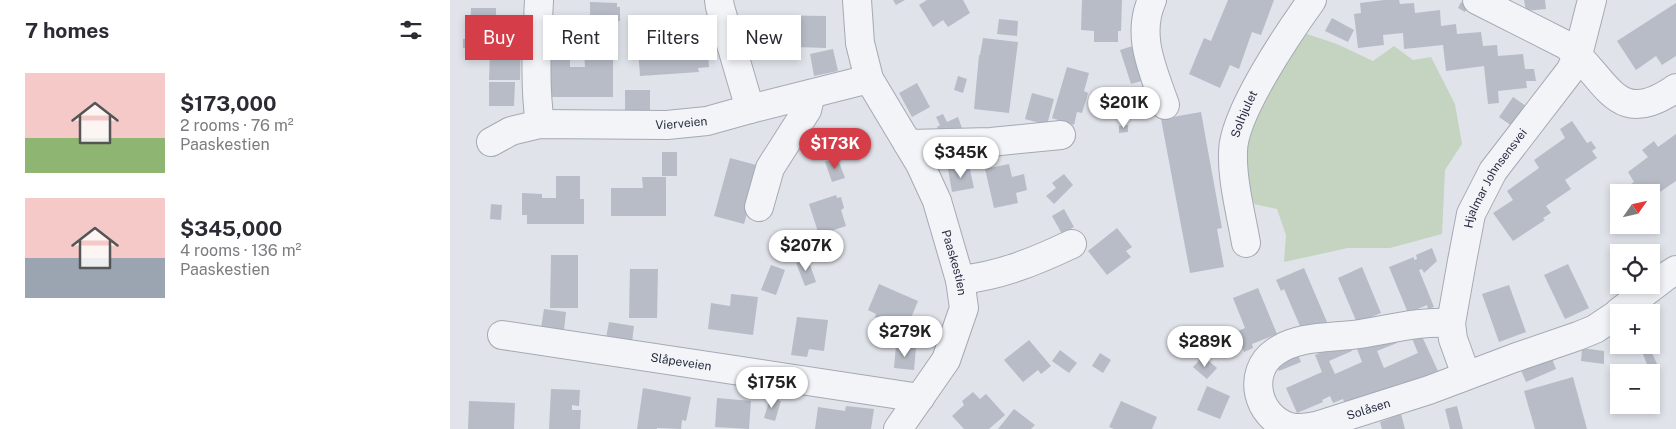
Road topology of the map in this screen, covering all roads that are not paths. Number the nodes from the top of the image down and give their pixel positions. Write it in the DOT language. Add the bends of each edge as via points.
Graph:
graph roads {
  1 [pos="539,0"];
  2 [pos="719,0"];
  3 [pos="857,0"];
  4 [pos="1152,0"];
  5 [pos="1312,0"];
  6 [pos="1477,0"];
  7 [pos="1592,0"];
  8 [pos="1578,55"];
  9 [pos="869,79"];
  10 [pos="1676,88"];
  11 [pos="811,94"];
  12 [pos="1164,105"];
  13 [pos="750,108"];
  14 [pos="540,124"];
  15 [pos="1061,134"];
  16 [pos="491,142"];
  17 [pos="908,144"];
  18 [pos="759,207"];
  19 [pos="1246,243"];
  20 [pos="1072,244"];
  21 [pos="1676,270"];
  22 [pos="960,280"];
  23 [pos="1630,304"];
  24 [pos="1610,319"];
  25 [pos="1451,323"];
  26 [pos="502,336"];
  27 [pos="1466,374"];
  28 [pos="920,398"];
  29 [pos="898,429"];
  1 -- 14 [label="street" via="536,64"];
  2 -- 13 [label="street"];
  3 -- 9 [label="street, Paaskestien" via="860,43"];
  4 -- 12 [label="street" via="1144,35"];
  5 -- 19 [label="street, Solhjulet" via="1262,77 1234,136 1234,169"];
  6 -- 8 [label="street" via="1566,45"];
  7 -- 8 [label="street, Hjalmar Johnsensvei"];
  8 -- 10 [label="street" via="1611,92 1630,104 1640,106 1652,102"];
  8 -- 25 [label="street, Hjalmar Johnsensvei" via="1570,71 1494,171 1472,214"];
  9 -- 11 [label="street, Vierveien"];
  9 -- 17 [label="street, Paaskestien"];
  11 -- 13 [label="street, Vierveien"];
  11 -- 18 [label="street" via="807,110 770,168"];
  13 -- 14 [label="street, Vierveien" via="707,121 667,125"];
  14 -- 16 [label="street, Vierveien" via="511,131"];
  15 -- 17 [label="street" via="991,142"];
  17 -- 22 [label="street, Paaskestien" via="937,201"];
  20 -- 22 [label="street" via="1009,270"];
  21 -- 23 [label="street, Solåsen"];
  22 -- 28 [label="street, Paaskestien" via="964,308 946,360"];
  24 -- 27 [label="street, Solåsen" via="1578,336"];
  25 -- 27 [label="street, Hjalmar Johnsensvei" via="1453,339"];
  25 -- 27 [label="street, Solåsen" via="1422,322 1286,346 1270,356 1260,370 1257,383 1260,399 1277,422 1302,428 1420,393"];
  26 -- 28 [label="street, Slåpeveien"];
  28 -- 29 [label="street, Paaskestien"];
}
